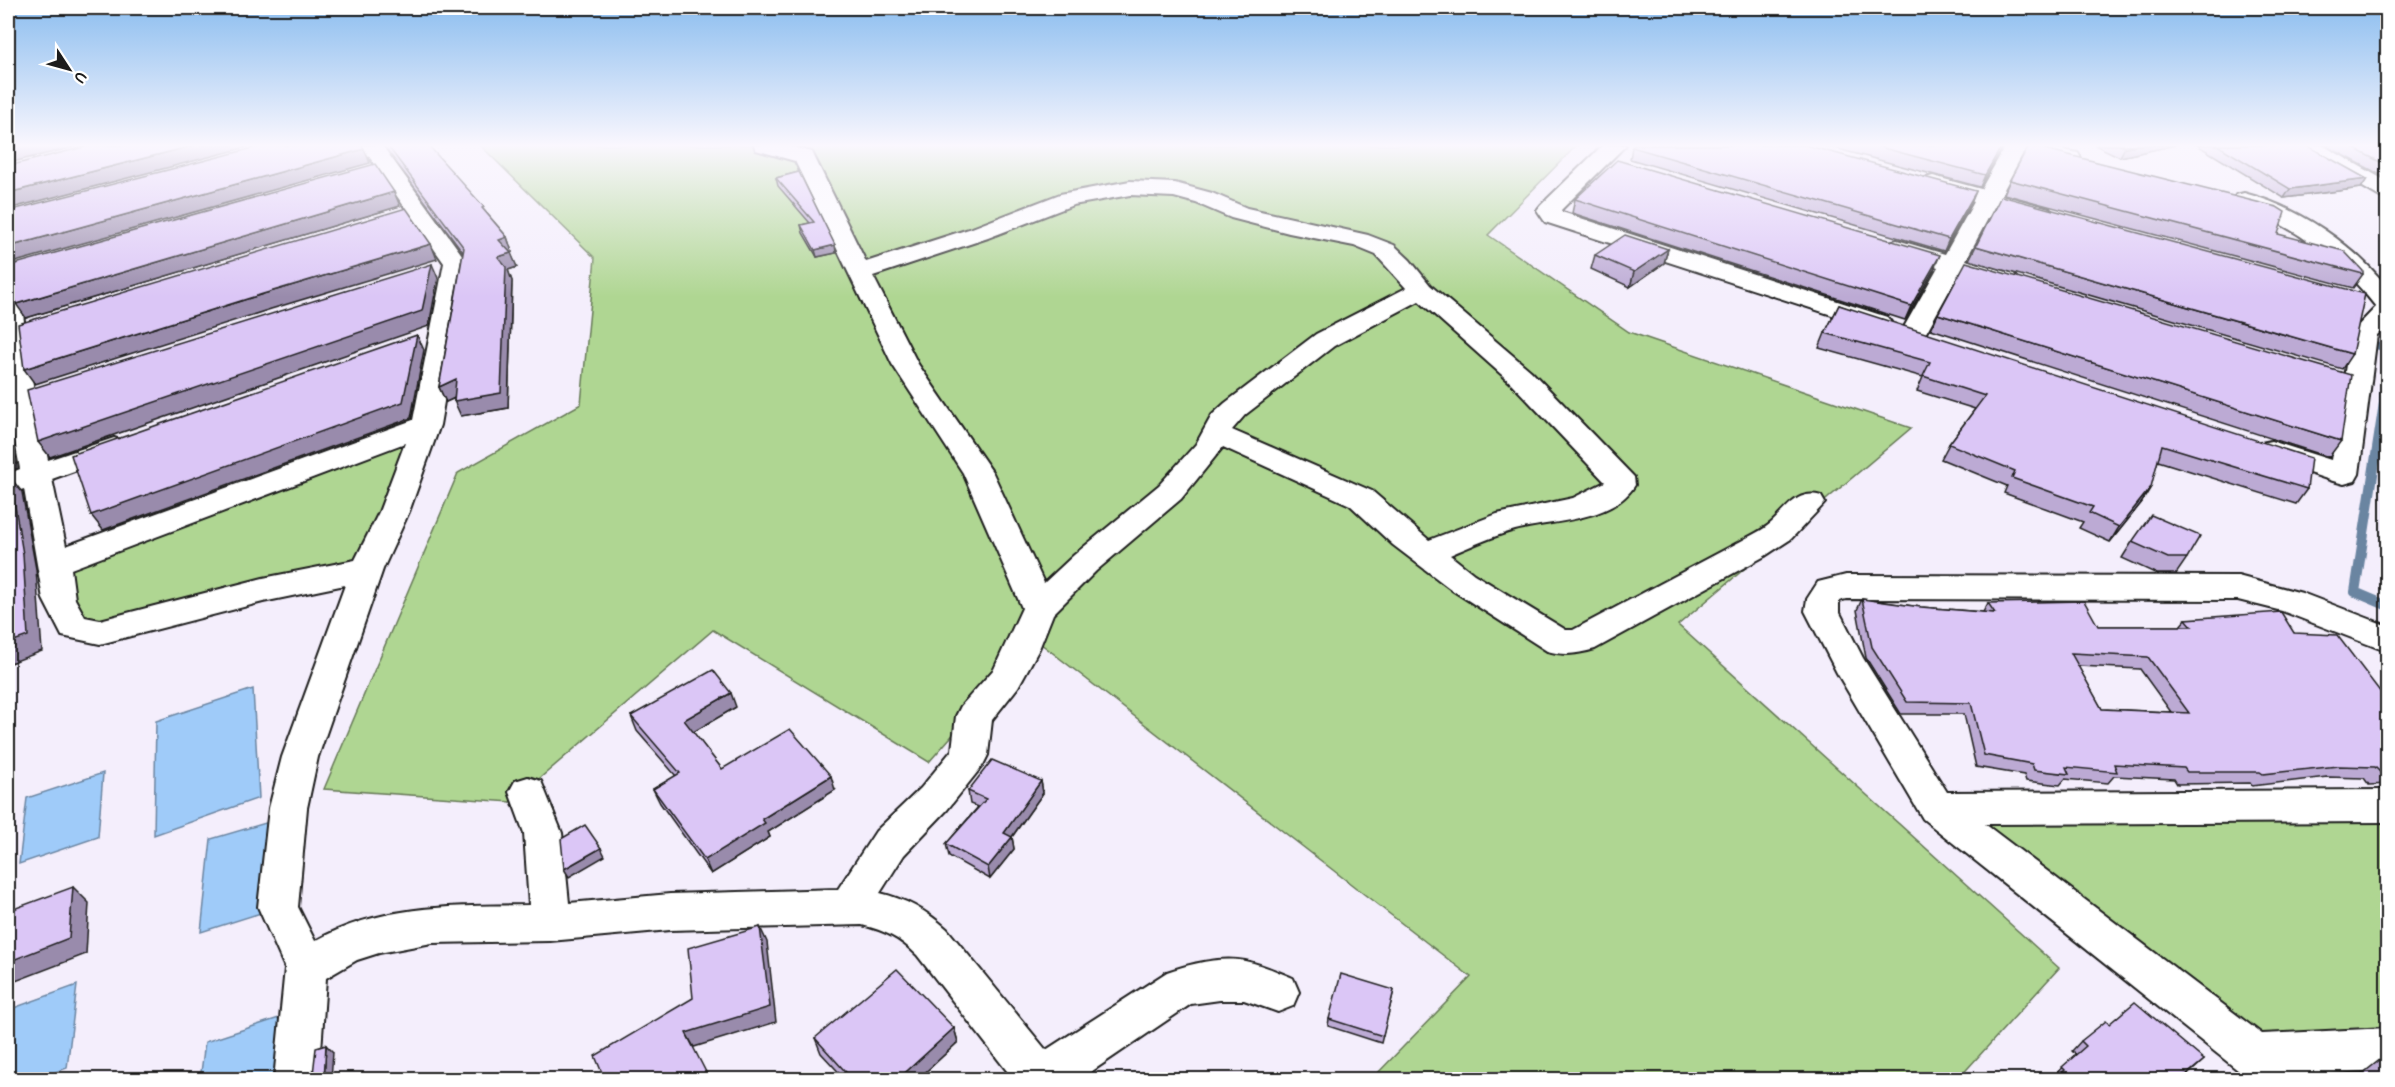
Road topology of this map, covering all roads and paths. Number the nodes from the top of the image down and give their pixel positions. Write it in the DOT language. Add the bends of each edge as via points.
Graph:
graph roads {
  1 [pos="394,196"];
  2 [pos="823,196"];
  3 [pos="1086,196"];
  4 [pos="1196,196"];
  5 [pos="1565,196"];
  6 [pos="1980,196"];
  7 [pos="2227,196"];
  8 [pos="1988,198"];
  9 [pos="2067,220"];
  10 [pos="1872,240"];
  11 [pos="1952,263"];
  12 [pos="860,272"];
  13 [pos="2031,286"];
  14 [pos="1421,290"];
  15 [pos="2350,298"];
  16 [pos="8,300"];
  17 [pos="2388,308"];
  18 [pos="19,330"];
  19 [pos="443,333"];
  20 [pos="410,344"];
  21 [pos="24,398"];
  22 [pos="426,425"];
  23 [pos="1215,433"];
  24 [pos="134,440"];
  25 [pos="2253,444"];
  26 [pos="21,479"];
  27 [pos="1810,503"];
  28 [pos="1426,553"];
  29 [pos="54,563"];
  30 [pos="367,569"];
  31 [pos="1039,608"];
  32 [pos="2388,640"];
  33 [pos="528,792"];
  34 [pos="2388,806"];
  35 [pos="1936,808"];
  36 [pos="849,907"];
  37 [pos="550,923"];
  38 [pos="306,968"];
  39 [pos="1278,992"];
  40 [pos="2388,1049"];
  41 [pos="1042,1079"];
  42 [pos="296,1080"];
  1 -- 19 [label="street" via="445,266"];
  2 -- 12 [label="street"];
  3 -- 12 [label="street"];
  4 -- 14 [label="street" via="1239,213 1360,240 1385,250"];
  5 -- 11 [label="street" via="1549,210 1553,217 1924,337"];
  6 -- 8 [label="street"];
  7 -- 17 [label="street" via="2279,212 2357,269 2376,288"];
  8 -- 9 [label="street"];
  8 -- 11 [label="street"];
  10 -- 11 [label="street"];
  11 -- 13 [label="street"];
  12 -- 31 [label="street" via="905,364 978,473"];
  14 -- 23 [label="street" via="1325,340 1235,409"];
  14 -- 28 [label="street" via="1521,377 1619,477 1620,485 1610,495 1507,521"];
  15 -- 17 [label="street"];
  16 -- 18 [label="street"];
  17 -- 25 [label="street" via="2363,338 2345,381 2344,474"];
  18 -- 21 [label="street"];
  19 -- 20 [label="street"];
  19 -- 22 [label="street"];
  21 -- 26 [label="street"];
  22 -- 29 [label="street"];
  22 -- 30 [label="street" via="394,512"];
  23 -- 28 [label="street" via="1361,498"];
  23 -- 31 [label="street" via="1208,448 1170,492 1085,563"];
  24 -- 26 [label="street"];
  26 -- 29 [label="street"];
  27 -- 28 [label="street" via="1780,532 1754,548 1583,640 1570,643 1559,642 1463,582"];
  29 -- 30 [label="street" via="59,599 74,627 100,632 252,592"];
  30 -- 38 [label="street" via="300,757 288,808 278,907"];
  31 -- 36 [label="street" via="1006,678 974,716 970,755 890,843"];
  32 -- 35 [label="street" via="2290,601 2238,588 1830,590 1823,598 1822,611 1830,630"];
  33 -- 37 [label="street" via="543,832"];
  34 -- 35 [label="street"];
  35 -- 40 [label="street" via="2254,1056"];
  36 -- 37 [label="street" via="670,912"];
  36 -- 41 [label="street" via="892,914 915,926 959,973"];
  37 -- 38 [label="street" via="432,925 379,934 344,946"];
  38 -- 42 [label="street"];
  39 -- 41 [label="street" via="1244,980 1182,986"];
}
